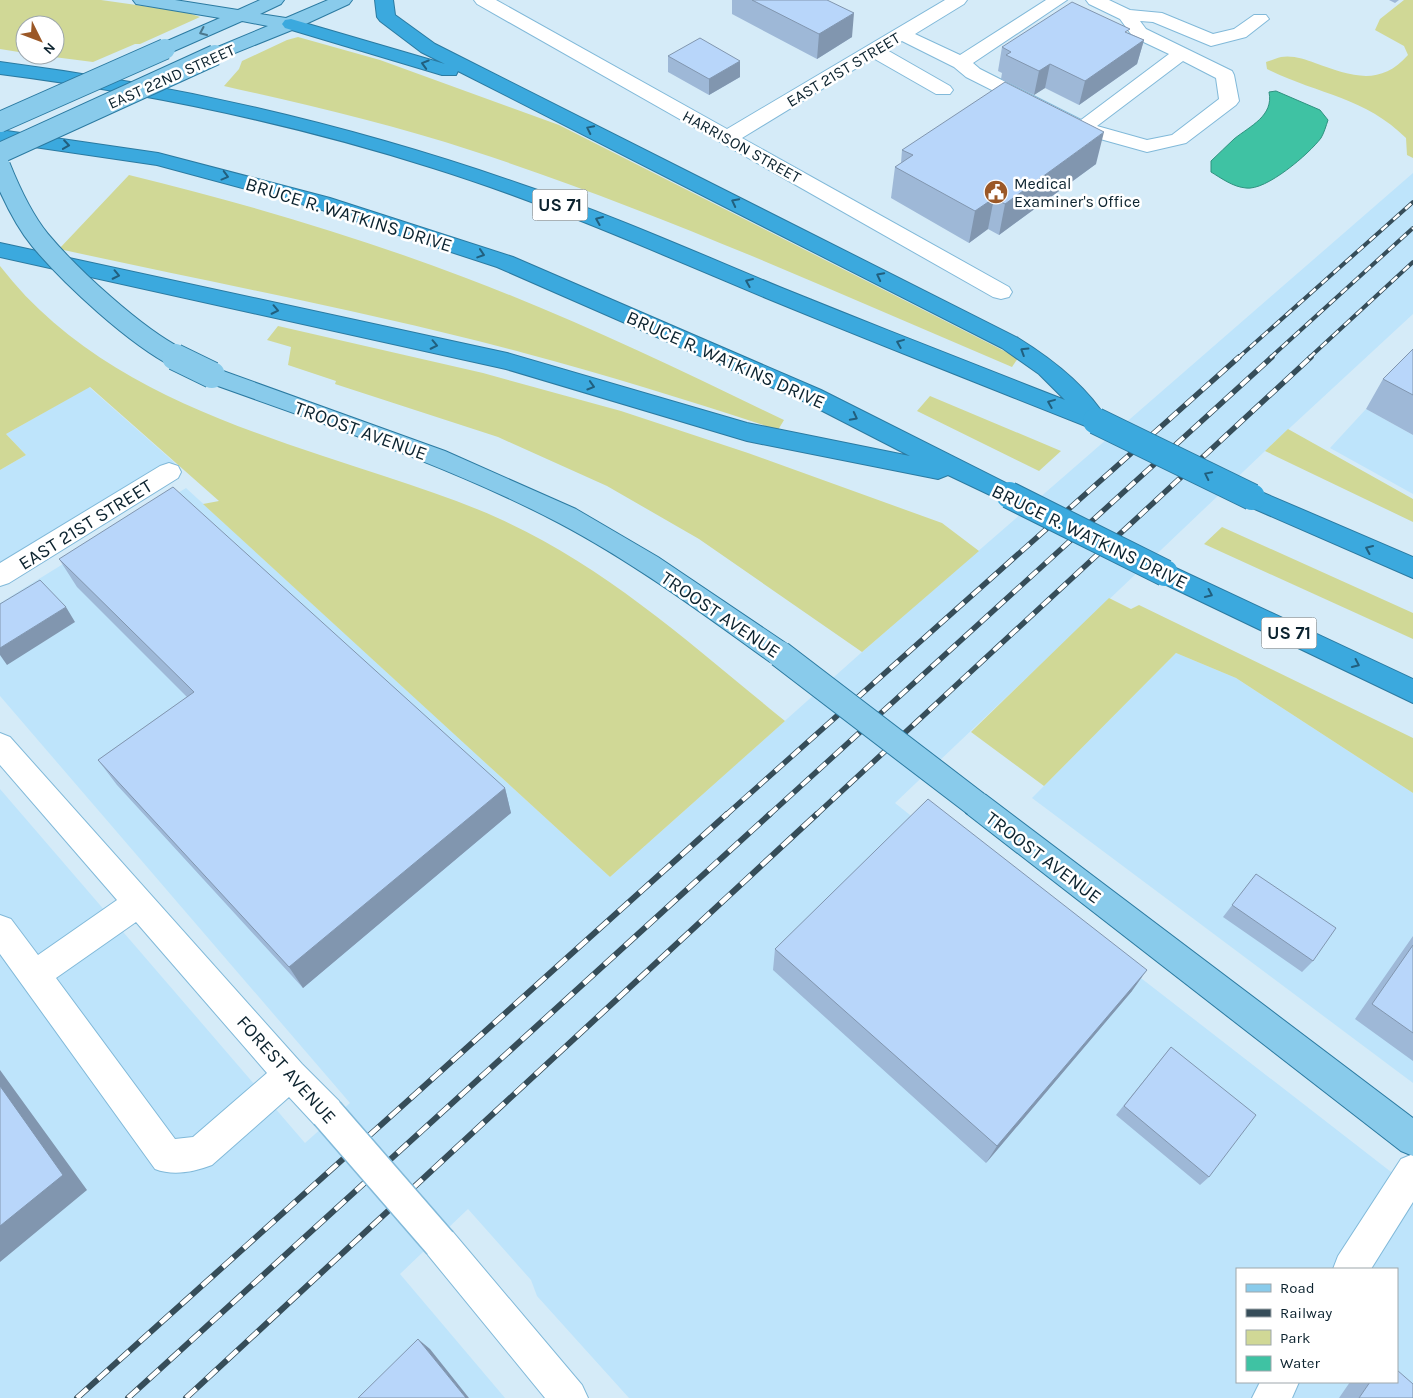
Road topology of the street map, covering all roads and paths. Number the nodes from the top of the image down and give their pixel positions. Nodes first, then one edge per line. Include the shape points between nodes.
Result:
1 (142, 0) edge
2 (275, 0) edge
3 (343, 0) edge
4 (384, 0) edge
5 (483, 0) edge
6 (958, 0) edge
7 (1058, 0) edge
8 (1095, 0) edge
9 (240, 15) junction
10 (1127, 15) junction
11 (1260, 19) dead end
12 (291, 24) junction
13 (901, 34) junction
14 (874, 51) junction
15 (1182, 53) junction
16 (961, 63) junction
17 (0, 68) edge
18 (943, 90) dead end
19 (521, 96) junction
20 (0, 122) edge
21 (1082, 128) junction
22 (0, 136) edge
23 (727, 138) junction
24 (0, 153) edge
25 (0, 166) edge
26 (0, 250) edge
27 (1001, 292) dead end
28 (1096, 421) junction
29 (169, 472) dead end
30 (971, 476) junction
31 (1413, 568) edge
32 (0, 576) edge
33 (1413, 692) edge
34 (0, 745) edge
35 (138, 902) junction
36 (0, 929) edge
37 (35, 975) junction
38 (290, 1075) junction
39 (1413, 1139) edge
40 (1413, 1171) edge
41 (1352, 1268) edge
42 (1281, 1383) edge
43 (569, 1398) edge
44 (1271, 1398) edge

1 - 9 main road
2 - 9 main road, EAST 22ND STREET
3 - 12 main road, EAST 22ND STREET
4 - 19 highway via 386,16 428,48
5 - 23 street, HARRISON STREET
6 - 13 street, EAST 21ST STREET
7 - 16 street
8 - 10 street
9 - 12 main road
9 -> 20 main road, EAST 22ND STREET, bridge
10 - 11 street via 1156,17 1211,40 1240,33
10 - 15 street via 1138,32
19 -> 12 highway via 452,71
12 - 24 main road, EAST 22ND STREET, bridge
13 - 14 street, EAST 21ST STREET
13 - 16 street
14 - 18 street
14 - 23 street, EAST 21ST STREET
15 - 21 street
15 - 21 street via 1225,75 1229,101 1180,140 1147,146
16 - 21 street via 973,73
28 -> 17 highway, US 71 via 585,214 453,169 288,120 186,98
28 -> 19 highway via 1071,388 1042,362 1010,343
22 -> 30 highway, BRUCE R. WATKINS DRIVE / US 71 via 158,159 323,203 505,262 813,396
23 - 27 street, HARRISON STREET
25 - 39 main road, TROOST AVENUE, bridge via 12,194 39,239 97,298 162,350 212,375 443,460 568,516 682,585 780,654
26 -> 30 highway via 507,361 747,432
31 -> 28 highway, US 71, bridge via 1252,497
29 - 32 street, EAST 21ST STREET
30 -> 33 highway, BRUCE R. WATKINS DRIVE / US 71, bridge via 1165,574
34 - 35 street, FOREST AVENUE
35 - 37 street
35 - 38 street, FOREST AVENUE
36 - 37 street
37 - 38 street via 167,1157 200,1153
38 - 43 street, FOREST AVENUE, bridge via 440,1243
40 - 41 street
42 - 44 street

